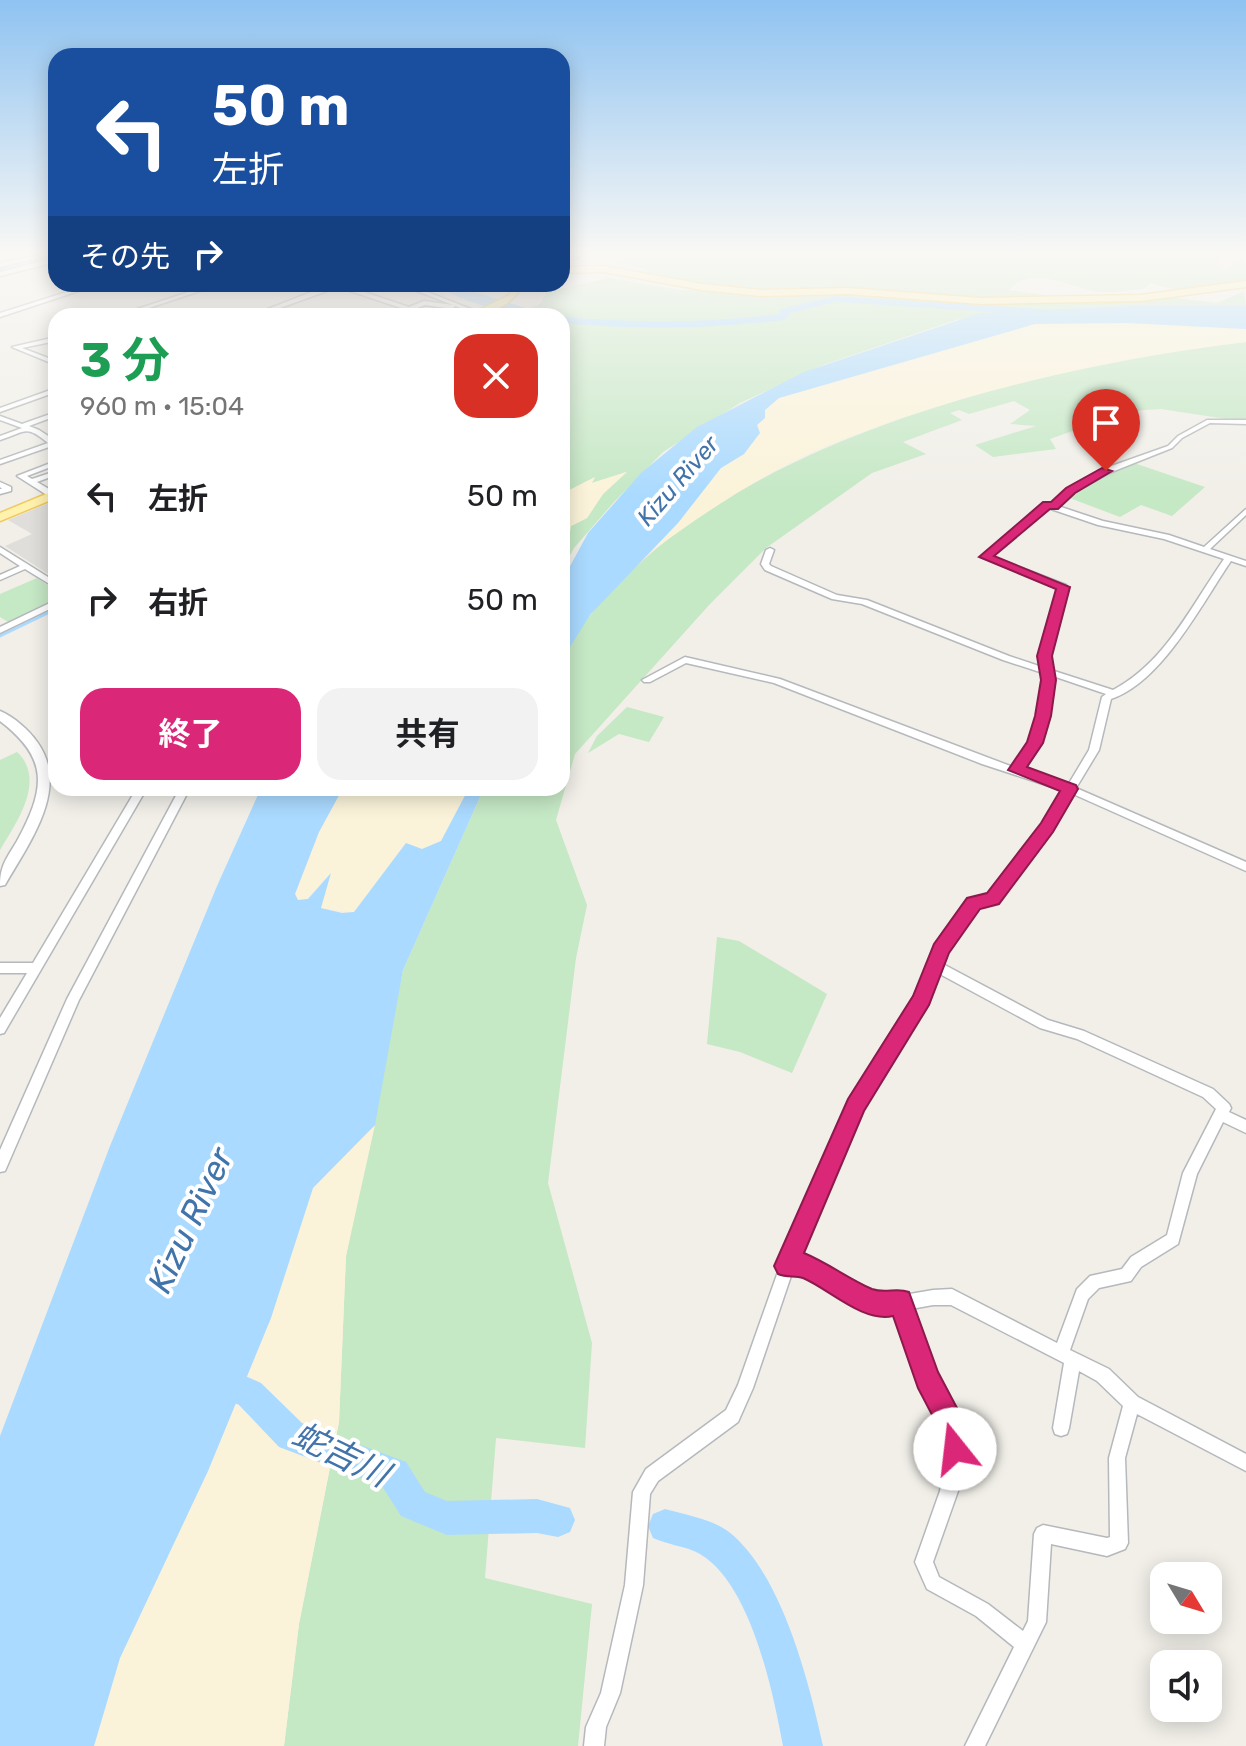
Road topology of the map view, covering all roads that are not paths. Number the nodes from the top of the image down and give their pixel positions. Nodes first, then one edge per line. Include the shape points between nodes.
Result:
1 (48, 341) edge
2 (48, 360) edge
3 (48, 393) edge
4 (0, 410) edge
5 (0, 418) edge
6 (48, 418) edge
7 (1246, 422) edge
8 (24, 428) junction
9 (0, 438) edge
10 (48, 440) edge
11 (48, 446) edge
12 (0, 462) edge
13 (48, 466) edge
14 (48, 476) edge
15 (31, 482) junction
16 (0, 484) edge
17 (0, 492) edge
18 (48, 492) edge
19 (48, 497) edge
20 (1054, 506) junction
21 (1246, 511) edge
22 (0, 517) edge
23 (0, 549) edge
24 (770, 550) dead end
25 (1205, 550) junction
26 (1229, 558) junction
27 (1246, 564) edge
28 (26, 566) junction
29 (0, 578) edge
30 (48, 581) edge
31 (48, 606) edge
32 (2, 626) edge
33 (1048, 672) junction
34 (647, 680) dead end
35 (1116, 694) junction
36 (4, 723) edge
37 (1016, 770) junction
38 (48, 772) edge
39 (48, 781) edge
40 (1070, 789) junction
41 (137, 796) edge
42 (181, 796) edge
43 (1246, 867) edge
44 (0, 881) edge
45 (936, 966) junction
46 (0, 968) edge
47 (33, 968) junction
48 (0, 1029) edge
49 (1222, 1115) junction
50 (1246, 1127) edge
51 (0, 1166) edge
52 (787, 1266) junction
53 (900, 1301) junction
54 (1067, 1357) junction
55 (1132, 1403) junction
56 (1061, 1428) dead end
57 (1246, 1463) edge
58 (1025, 1644) junction
59 (594, 1746) edge
60 (975, 1746) edge

1 - 2 street via 15,347
3 - 4 street
5 - 8 street
6 - 8 street
7 - 20 street via 1209,421 1170,447 1106,471
8 - 9 street
8 - 10 street
11 - 12 street
13 - 15 street via 21,476
14 - 15 street
15 - 18 street
16 - 17 street via 8,489
19 - 22 main road
20 - 25 street
20 - 33 street via 1047,505 985,557 1063,587 1044,656
21 - 25 street
23 - 28 street
24 - 33 street via 768,568
25 - 26 street
26 - 27 street
26 - 35 street via 1186,626 1130,688
28 - 29 street
28 - 30 street
31 - 32 street
33 - 35 street
33 - 37 street via 1035,743
34 - 37 street via 685,660 777,681
35 - 40 street via 1107,697 1094,750
36 - 38 street via 31,740
37 - 40 street
39 - 44 street
40 - 43 street
40 - 45 street via 993,899 974,903 940,950
41 - 47 street
42 - 51 street via 73,999
45 - 49 street via 1044,1024 1208,1093 1224,1108
45 - 52 street via 900,1040 856,1106
46 - 47 street
47 - 48 street
49 - 50 street
49 - 54 street via 1190,1173 1173,1239 1136,1262 1126,1276 1095,1281 1082,1294
52 - 53 street via 801,1264 867,1300 885,1305
52 - 59 street via 732,1416 652,1475 642,1492 634,1585
53 - 54 street via 952,1297
53 - 58 street via 928,1379 953,1425 949,1491 924,1562 933,1583 982,1610
54 - 55 street via 1112,1381
54 - 56 street
55 - 57 street
55 - 58 street via 1117,1458 1119,1543 1107,1547 1043,1534 1037,1622
58 - 60 street

